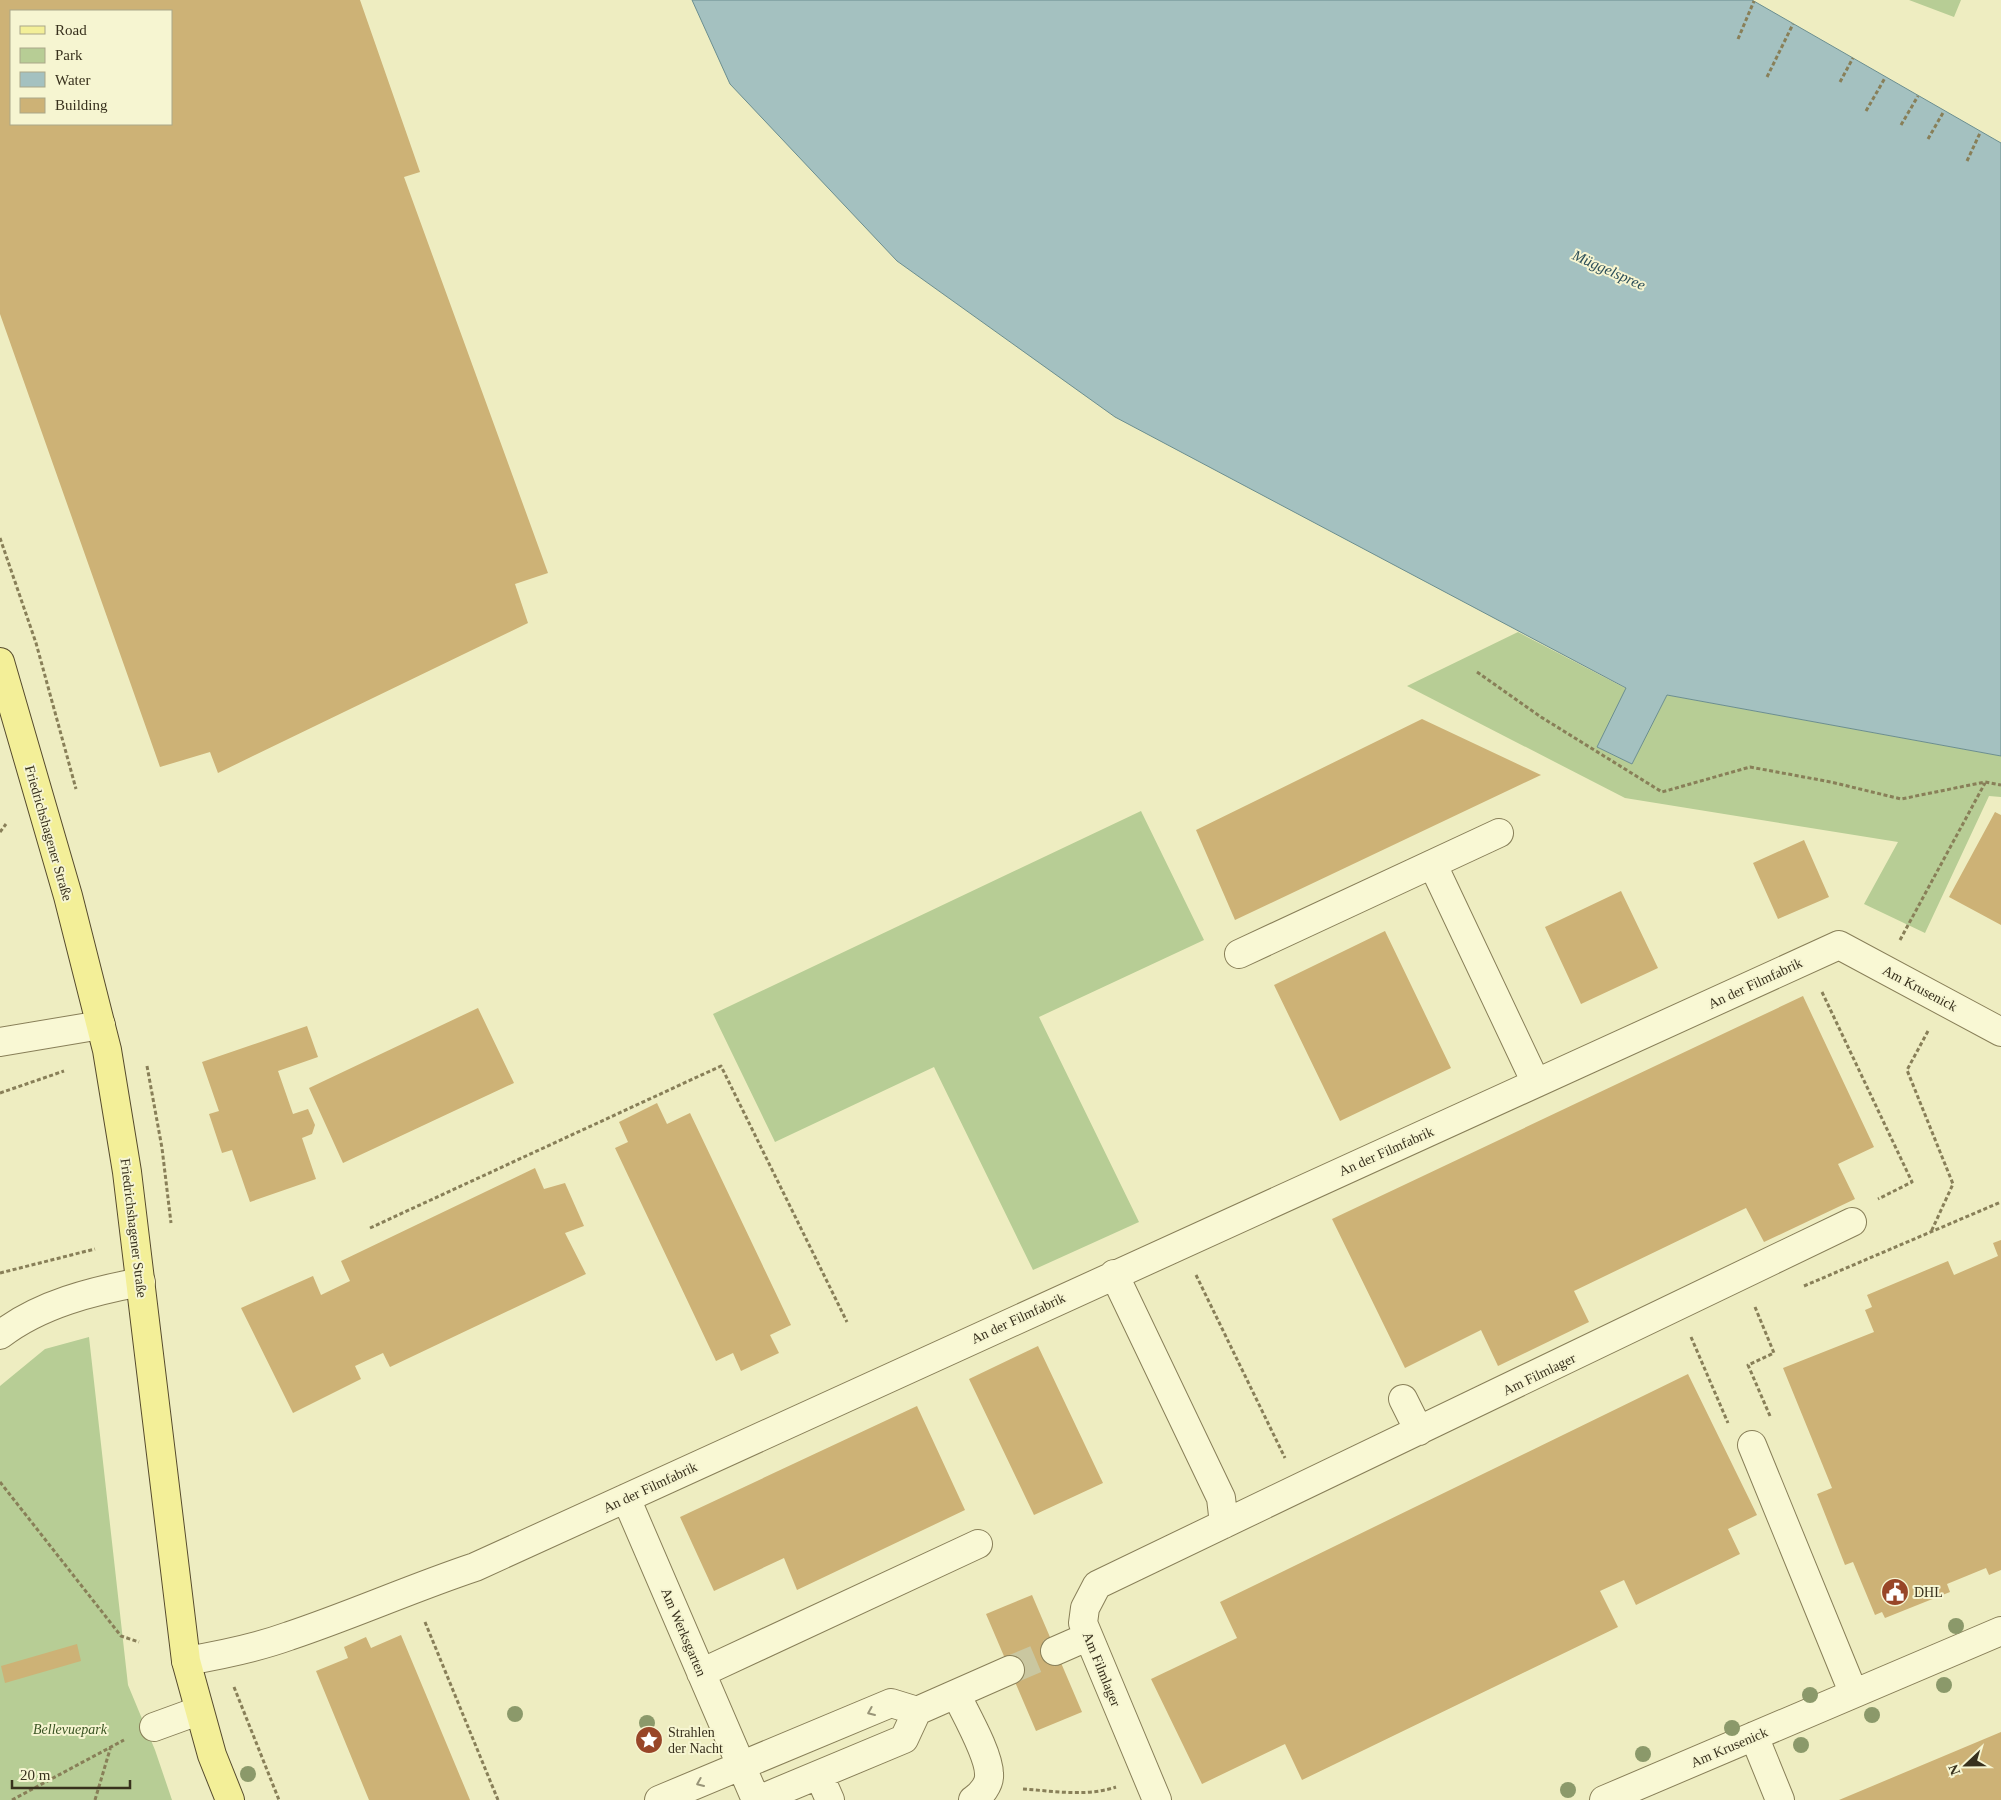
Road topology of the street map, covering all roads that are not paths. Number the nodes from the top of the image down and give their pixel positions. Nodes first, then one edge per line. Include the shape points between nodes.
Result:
1 (0, 662) edge
2 (1499, 833) dead end
3 (1434, 865) junction
4 (1839, 945) joint
5 (1239, 954) dead end
6 (101, 1025) junction
7 (2001, 1032) edge
8 (0, 1042) edge
9 (1536, 1083) junction
10 (1852, 1222) road end
11 (1114, 1274) junction
12 (141, 1282) junction
13 (0, 1335) edge
14 (1403, 1399) dead end
15 (1419, 1431) junction
16 (1752, 1445) dead end
17 (626, 1498) junction
18 (1224, 1524) junction
19 (978, 1544) dead end
20 (2001, 1631) edge
21 (1087, 1637) junction
22 (1055, 1651) tunnel mouth
23 (186, 1661) junction
24 (1010, 1670) tunnel mouth
25 (701, 1673) junction
26 (1853, 1692) junction
27 (956, 1694) junction
28 (198, 1711) junction
29 (917, 1711) junction
30 (154, 1727) road end
31 (1754, 1736) junction
32 (741, 1766) junction
33 (819, 1774) junction
34 (1152, 1788) edge
35 (978, 1794) edge
36 (230, 1800) edge
37 (659, 1800) edge
38 (757, 1800) edge
39 (830, 1800) edge
40 (1604, 1800) edge
41 (1780, 1800) edge

1 - 6 main road, Friedrichshagener Straße via 68,896
2 - 3 street
3 - 5 street
3 - 9 street
4 - 7 street, Am Krusenick
4 - 9 street, An der Filmfabrik
6 - 8 street
6 - 12 main road, Friedrichshagener Straße via 127,1172
9 - 11 street, An der Filmfabrik
10 - 15 street, Am Filmlager
11 - 17 street, An der Filmfabrik
11 - 18 street via 1221,1498
12 - 13 street via 86,1293 15,1323
12 - 23 main road, Friedrichshagener Straße
14 - 15 street
15 - 18 street, Am Filmlager
16 - 26 street
17 - 23 street, An der Filmfabrik via 475,1567 289,1636 239,1651
17 - 25 street, Am Werksgarten
18 - 21 street, Am Filmlager via 1097,1585 1085,1608 1083,1623
19 - 25 street
20 - 26 street, Am Krusenick
21 - 22 street
21 - 34 street, Am Filmlager
23 - 28 main road, Friedrichshagener Straße
24 - 27 street
25 - 32 street, Am Werksgarten
26 - 31 street, Am Krusenick
27 - 29 street
27 - 35 street via 987,1761 990,1776
28 - 30 street
28 - 36 main road, Friedrichshagener Straße
29 -> 32 street via 891,1703
29 - 33 street, Am Werksgarten via 904,1739
31 - 40 street, Am Krusenick
31 - 41 street
32 -> 37 street
32 - 38 street, Am Werksgarten
33 - 38 street, Am Werksgarten
33 - 39 street

